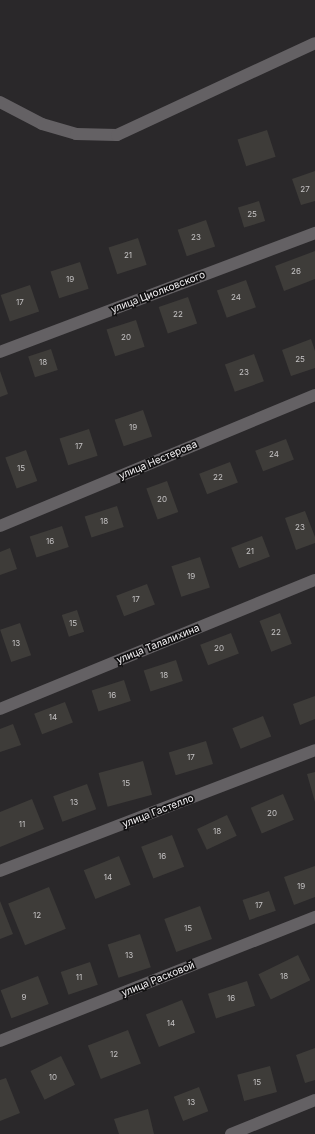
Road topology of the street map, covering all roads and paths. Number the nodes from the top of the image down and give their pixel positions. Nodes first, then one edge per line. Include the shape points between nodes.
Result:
1 (315, 43) edge
2 (0, 102) edge
3 (315, 233) edge
4 (0, 352) edge
5 (315, 395) edge
6 (0, 526) edge
7 (315, 580) edge
8 (0, 709) edge
9 (315, 750) edge
10 (0, 871) edge
11 (315, 917) edge
12 (0, 1041) edge
13 (315, 1100) edge
14 (231, 1134) edge

1 - 2 street via 117,135 76,134 42,124
3 - 4 street, улица Циолковского
5 - 6 street, улица Нестерова
7 - 8 street, улица Талалихина
9 - 10 street, улица Гастелло
11 - 12 street, улица Расковой
13 - 14 street

